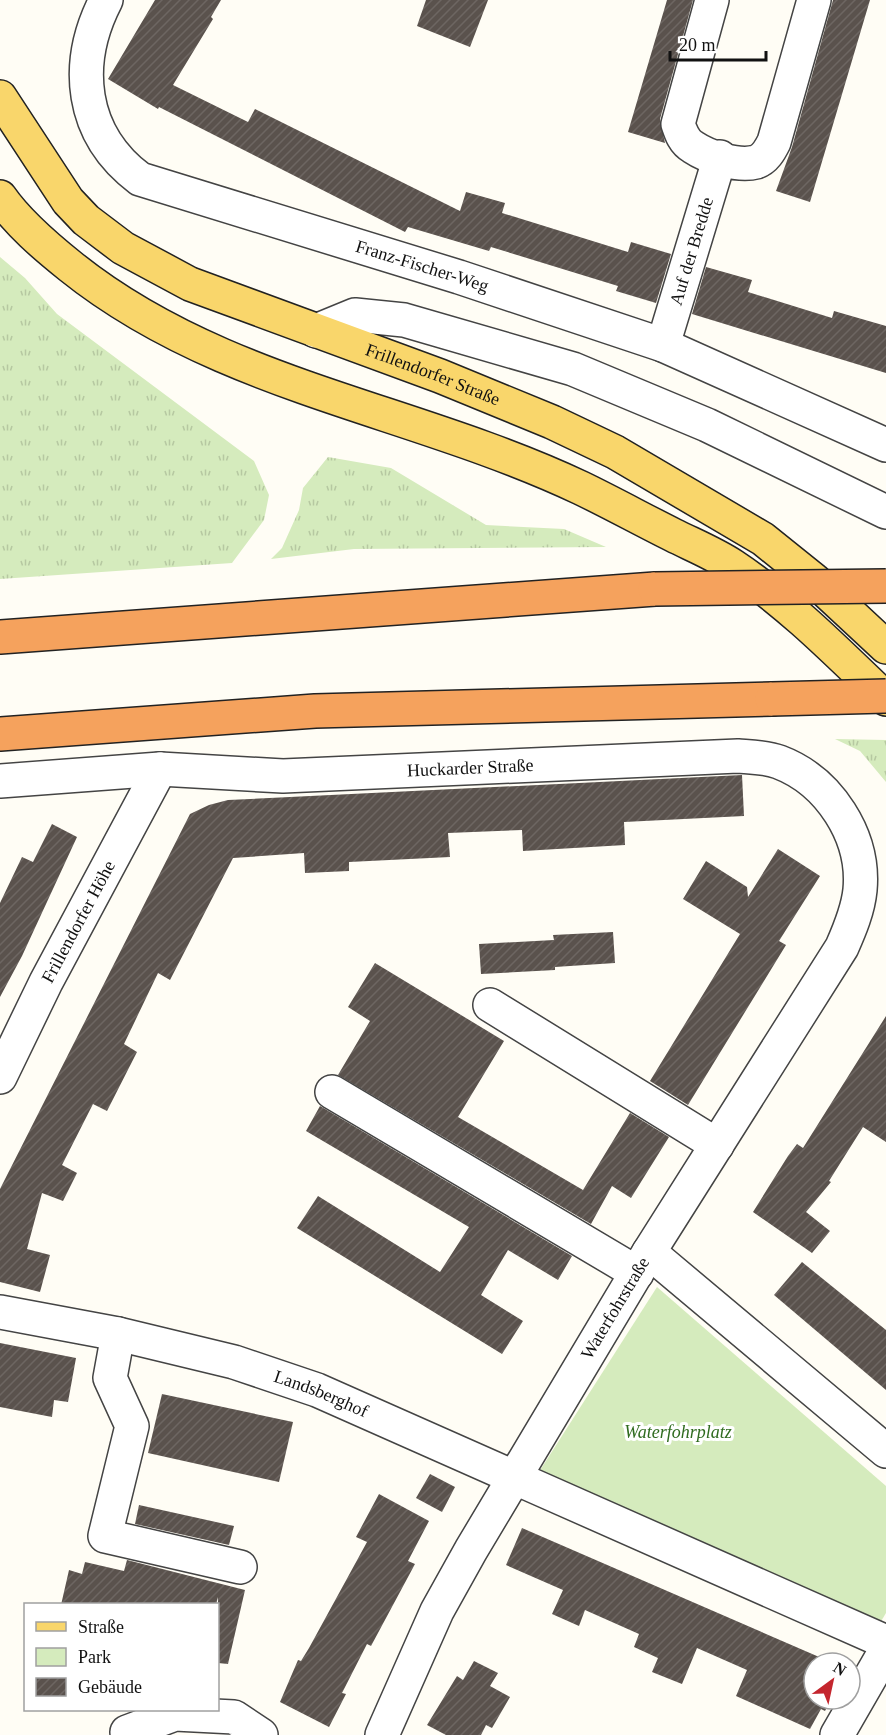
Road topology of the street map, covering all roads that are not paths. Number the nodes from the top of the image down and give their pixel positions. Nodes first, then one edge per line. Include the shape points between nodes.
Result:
1 (106, 0) edge
2 (712, 0) edge
3 (814, 0) edge
4 (0, 97) edge
5 (720, 158) junction
6 (2, 205) edge
7 (316, 331) junction
8 (663, 345) junction
9 (886, 445) edge
10 (886, 512) edge
11 (886, 586) edge
12 (0, 638) edge
13 (886, 647) edge
14 (886, 697) edge
15 (0, 734) edge
16 (160, 769) junction
17 (0, 781) edge
18 (860, 889) joint
19 (490, 1005) dead end
20 (0, 1077) edge
21 (332, 1092) dead end
22 (717, 1145) junction
23 (643, 1262) junction
24 (0, 1312) edge
25 (118, 1334) junction
26 (886, 1451) edge
27 (514, 1477) junction
28 (240, 1567) dead end
29 (886, 1642) edge
30 (886, 1650) edge
31 (127, 1732) dead end
32 (261, 1735) edge
33 (382, 1735) edge
34 (837, 1735) edge

1 - 8 street, Franz-Fischer-Weg via 89,39 86,58 92,115 107,146 140,179 459,277
2 - 5 street via 678,124 693,147
3 - 5 street via 768,153 757,162
4 - 7 main road, Frillendorfer Straße via 68,201 123,248 190,284
5 - 8 street, Auf der Bredde
6 - 14 main road via 95,286 166,330 227,359 580,488 731,565 789,607
7 - 10 street via 355,315 404,320 573,369 707,425
7 - 13 main road, Frillendorfer Straße via 552,422 635,464 763,540 814,580
8 - 9 street, Franz-Fischer-Weg
11 - 12 highway, bridge via 655,589
14 - 15 highway, bridge via 315,711
16 - 17 street, Huckarder Straße
16 - 18 street, Huckarder Straße via 283,776 760,757 798,772 816,785 843,815 857,858
16 - 20 street, Frillendorfer Höhe
18 - 22 street, Waterfohrstraße via 842,947
19 - 22 street
21 - 23 street
22 - 23 street, Waterfohrstraße
23 - 26 street
23 - 27 street, Waterfohrstraße
24 - 25 street, Landsberghof
25 - 27 street, Landsberghof via 234,1362 317,1390
25 - 28 street via 110,1378 132,1426 105,1536
27 - 29 street
27 - 33 street, Waterfohrstraße via 437,1611
30 - 34 street
31 - 32 street via 176,1714 234,1717

